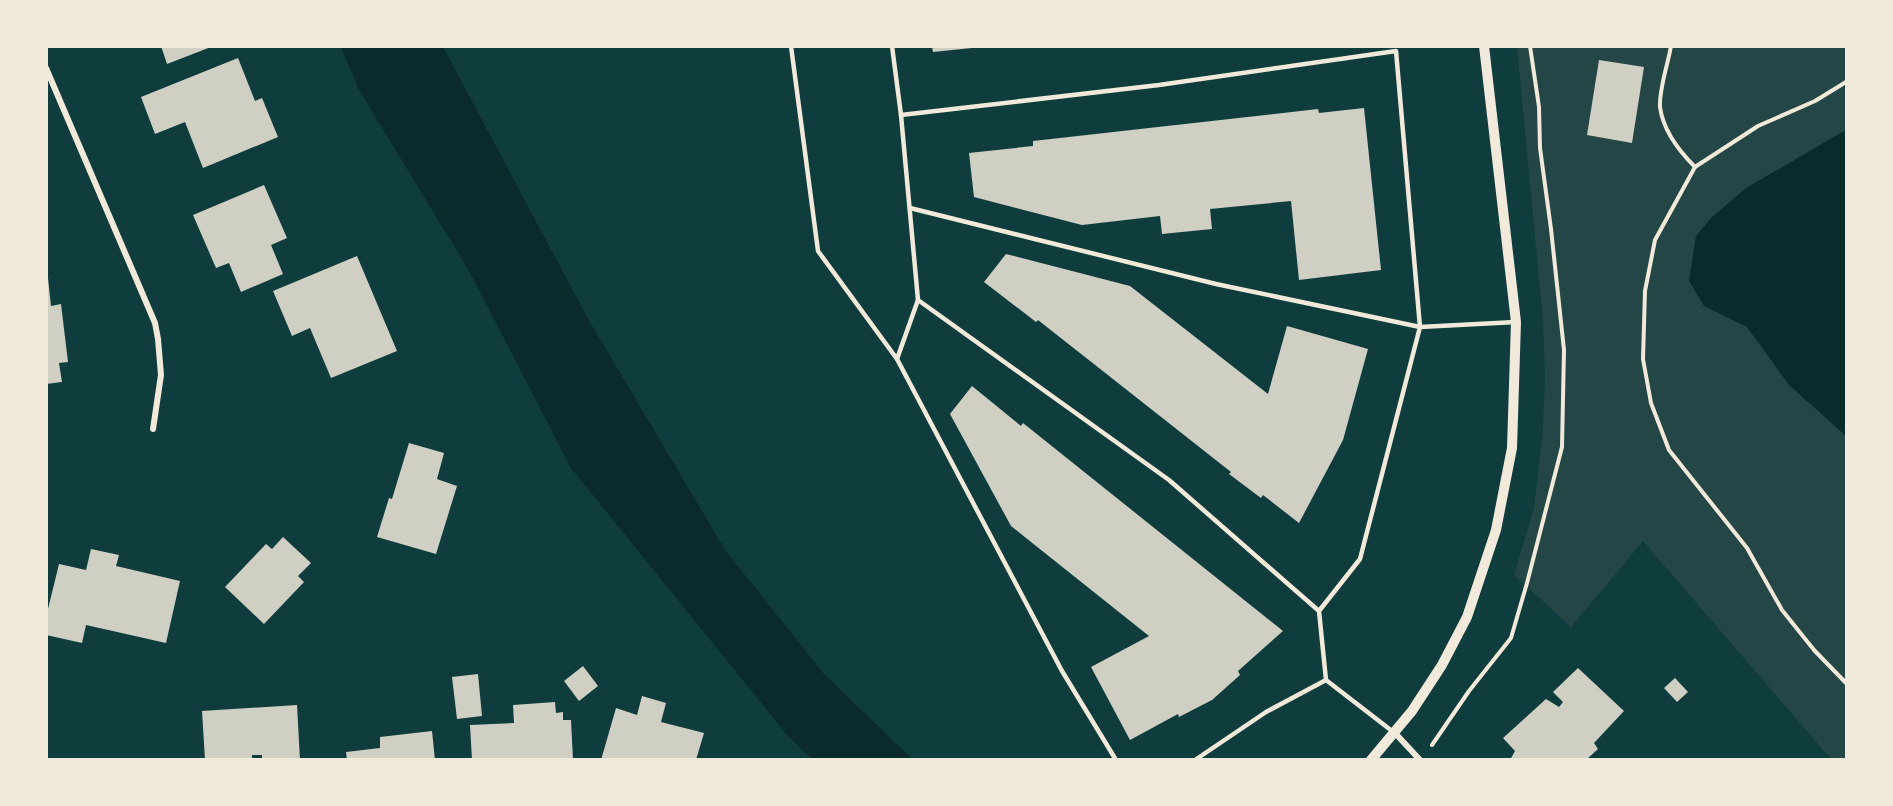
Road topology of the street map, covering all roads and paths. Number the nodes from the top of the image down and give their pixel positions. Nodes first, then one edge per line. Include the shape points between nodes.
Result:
1 (791, 46) edge
2 (892, 46) edge
3 (1484, 46) edge
4 (1671, 46) edge
5 (1396, 49) edge
6 (46, 68) edge
7 (1846, 82) edge
8 (901, 115) junction
9 (1695, 167) junction
10 (910, 208) junction
11 (918, 300) junction
12 (1516, 322) junction
13 (1420, 327) junction
14 (897, 359) junction
15 (153, 429) dead end
16 (1319, 610) junction
17 (1326, 680) junction
18 (1846, 683) edge
19 (1395, 733) junction
20 (1116, 759) edge
21 (1195, 759) edge
22 (1371, 759) edge
23 (1420, 759) edge

1 - 14 lane via 818,251
2 - 8 lane
3 - 12 street
4 - 9 path via 1660,107 1673,140
5 - 8 lane via 1159,85
5 - 13 lane
6 - 15 street via 155,323 161,375
7 - 9 path via 1815,101 1758,126
8 - 10 lane
9 - 18 path via 1655,240 1645,291 1643,359 1651,403 1669,450 1747,548 1782,610
10 - 11 lane
10 - 13 lane via 1216,284
11 - 14 lane
11 - 16 lane via 1169,480
12 - 13 lane
12 - 19 street via 1512,448 1496,531 1467,617 1442,665
13 - 16 lane via 1360,559
14 - 20 lane via 1062,671
16 - 17 lane
17 - 19 lane
17 - 21 lane via 1266,712
19 - 22 street
19 - 23 street

